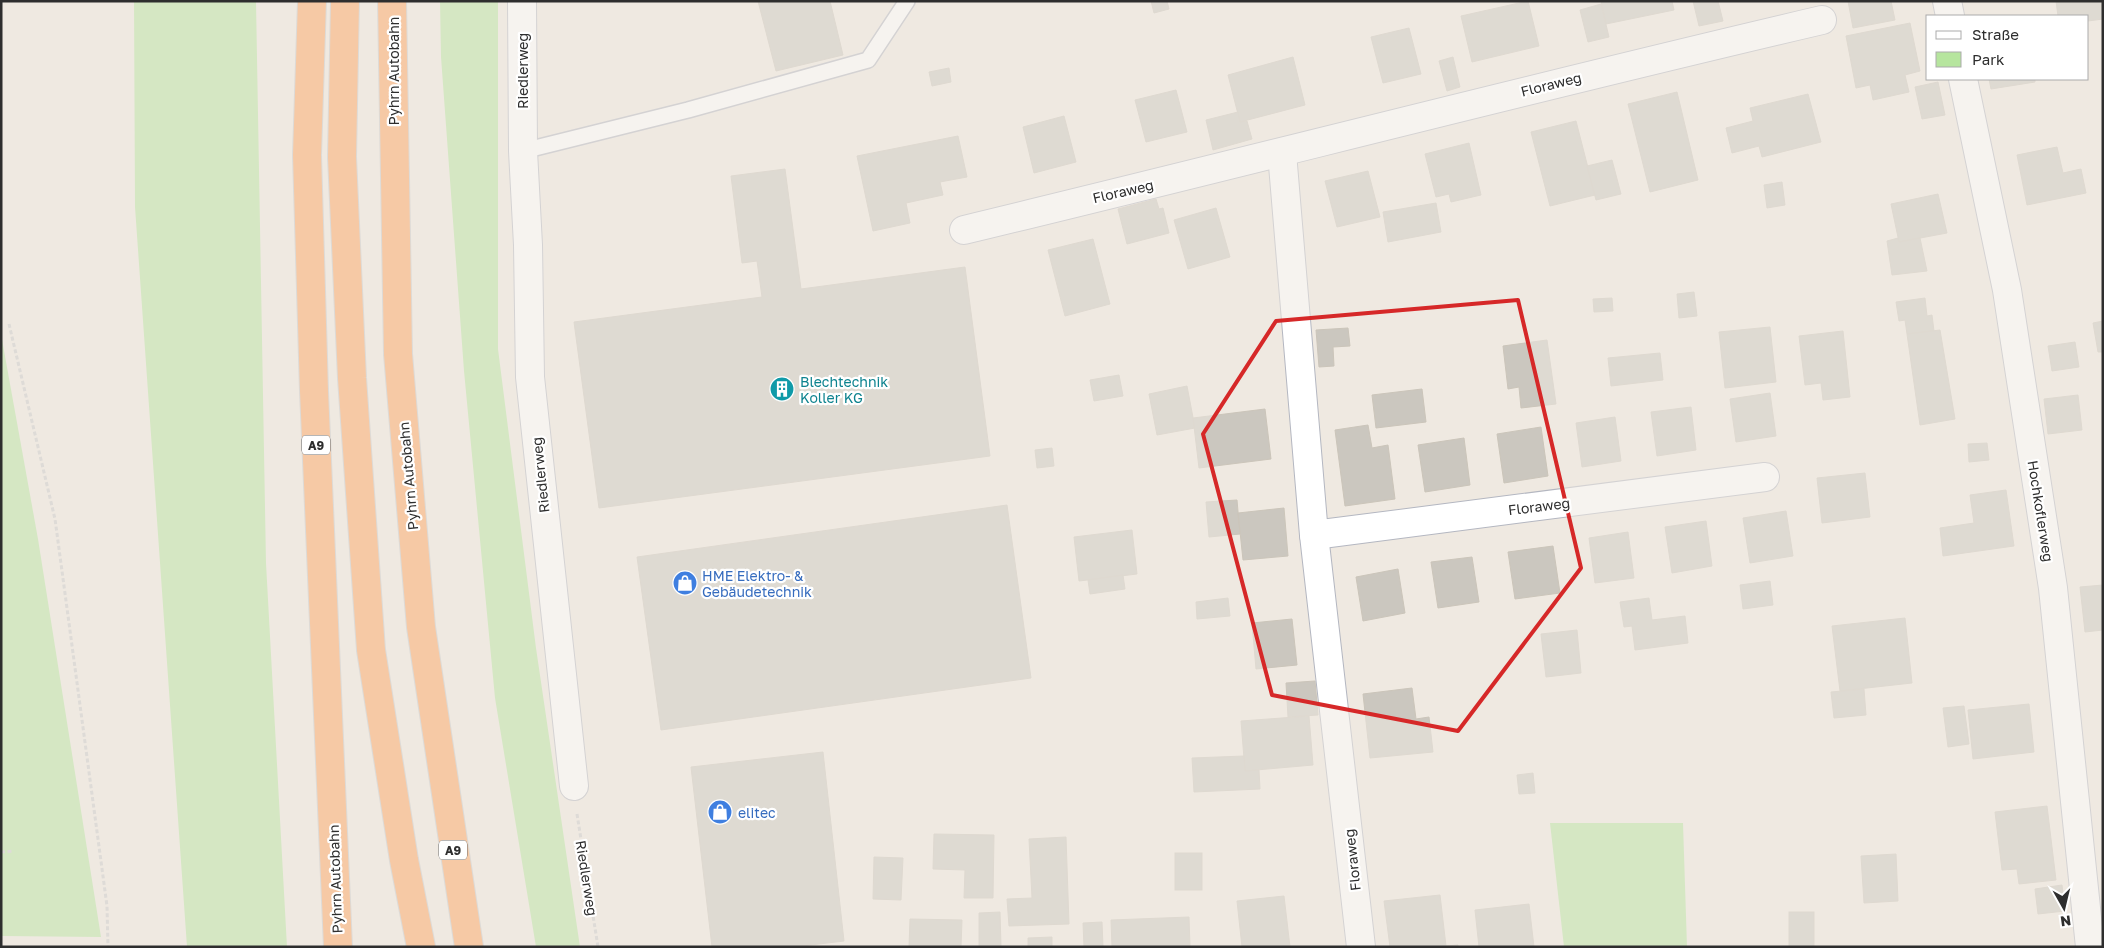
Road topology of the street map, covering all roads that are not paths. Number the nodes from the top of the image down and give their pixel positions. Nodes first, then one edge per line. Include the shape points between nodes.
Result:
1 (312, 1) edge
2 (345, 1) edge
3 (392, 1) edge
4 (522, 1) edge
5 (907, 1) edge
6 (1947, 1) edge
7 (1950, 15) edge
8 (1822, 20) dead end
9 (1964, 80) edge
10 (523, 151) junction
11 (1282, 153) junction
12 (964, 230) dead end
13 (1765, 477) dead end
14 (1314, 535) junction
15 (574, 786) road end
16 (338, 947) edge
17 (421, 947) edge
18 (469, 947) edge
19 (1361, 947) edge
20 (2090, 947) edge

1 - 16 highway, Pyhrn Autobahn / A9 via 307,155
2 - 17 highway via 343,167 352,378 372,650 404,860
3 - 18 highway, Pyhrn Autobahn / A9 via 398,354 421,627
4 - 10 street, Riedlerweg
5 - 10 lane via 868,60
6 - 7 street
8 - 11 street, Floraweg via 1558,82
9 - 20 street, Hochkoflerweg via 2007,290 2053,588
10 - 15 street, Riedlerweg via 530,377
11 - 12 street, Floraweg
11 - 14 street, Floraweg
13 - 14 street, Floraweg
14 - 19 street, Floraweg

